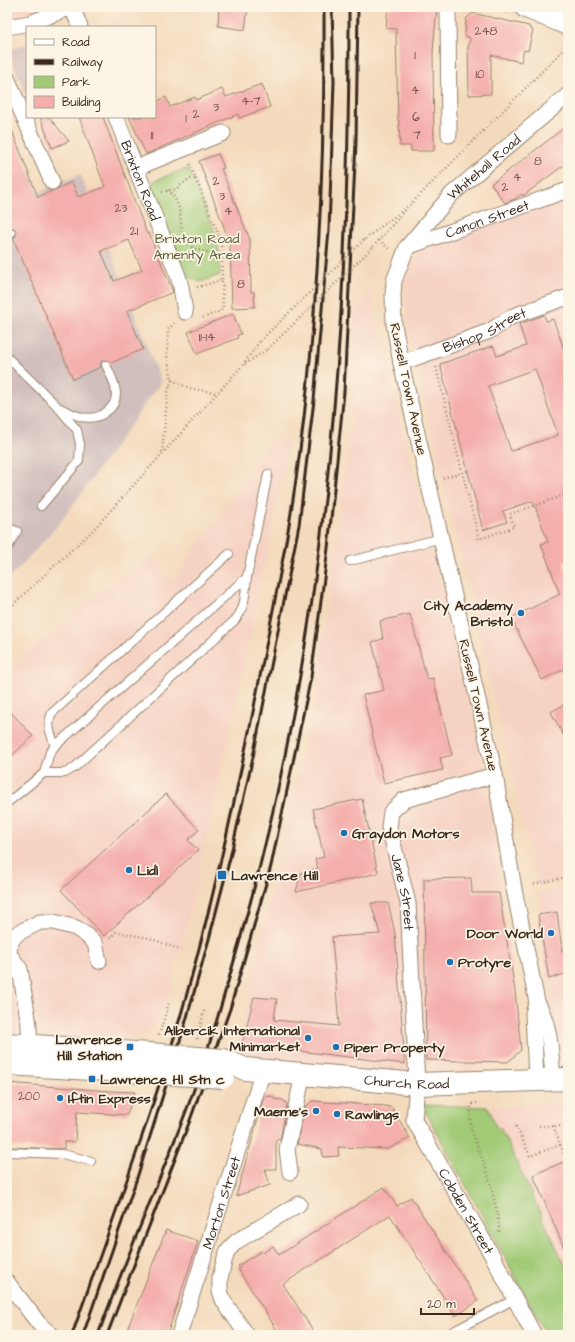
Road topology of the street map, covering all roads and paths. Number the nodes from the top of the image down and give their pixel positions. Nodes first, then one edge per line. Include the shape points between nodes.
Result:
1 (72, 7) edge
2 (448, 7) edge
3 (526, 7) edge
4 (568, 24) edge
5 (80, 26) edge
6 (7, 27) edge
7 (568, 45) edge
8 (7, 78) edge
9 (568, 95) edge
10 (116, 118) edge
11 (223, 134) dead end
12 (449, 135) dead end
13 (184, 149) junction
14 (136, 168) junction
15 (196, 179) junction
16 (52, 182) dead end
17 (168, 190) junction
18 (568, 190) edge
19 (146, 197) junction
20 (411, 204) junction
21 (407, 247) junction
22 (222, 252) junction
23 (222, 277) junction
24 (182, 291) junction
25 (568, 298) edge
26 (185, 312) junction
27 (568, 337) edge
28 (560, 339) dead end
29 (432, 351) junction
30 (7, 357) edge
31 (400, 363) junction
32 (106, 365) dead end
33 (243, 365) junction
34 (172, 380) junction
35 (217, 394) junction
36 (57, 406) junction
37 (162, 453) junction
38 (468, 471) dead end
39 (462, 473) junction
40 (268, 474) dead end
41 (428, 482) junction
42 (568, 494) edge
43 (41, 506) dead end
44 (7, 528) edge
45 (442, 538) junction
46 (7, 549) edge
47 (229, 554) dead end
48 (350, 561) dead end
49 (247, 577) junction
50 (7, 610) edge
51 (55, 746) junction
52 (44, 773) junction
53 (495, 775) junction
54 (7, 803) edge
55 (568, 877) edge
56 (514, 889) junction
57 (95, 943) junction
58 (8, 949) edge
59 (181, 950) dead end
60 (99, 961) dead end
61 (170, 1003) dead end
62 (205, 1008) dead end
63 (7, 1044) edge
64 (195, 1045) dead end
65 (150, 1054) junction
66 (30, 1056) junction
67 (7, 1064) edge
68 (254, 1070) junction
69 (303, 1074) junction
70 (553, 1080) edge
71 (417, 1084) junction
72 (478, 1103) dead end
73 (516, 1126) dead end
74 (539, 1126) dead end
75 (553, 1126) junction
76 (562, 1126) dead end
77 (560, 1144) junction
78 (7, 1152) edge
79 (91, 1161) dead end
80 (567, 1161) dead end
81 (290, 1172) dead end
82 (300, 1204) dead end
83 (493, 1257) junction
84 (7, 1282) edge
85 (515, 1300) junction
86 (52, 1335) edge
87 (179, 1335) edge
88 (246, 1335) edge
89 (446, 1335) edge
90 (534, 1335) edge

1 - 5 street
1 - 6 street via 30,23
2 - 12 street
3 - 4 main road
7 - 20 path
8 - 16 street
9 - 21 street, Whitehall Road via 452,194
10 - 14 street, Brixton Road
11 - 13 street
13 - 14 street
13 - 15 path
14 - 19 street, Brixton Road
15 - 17 path via 189,179 176,189
15 - 22 path via 220,237
17 - 19 path
17 - 22 path via 179,207 180,227 187,244 200,251
18 - 21 street, Canon Street
19 - 24 street, Brixton Road
20 - 33 path, bridge via 373,247 268,349
20 - 33 path, bridge via 365,240 260,341
21 - 31 street, Russell Town Avenue via 394,281 393,296
22 - 23 path
23 - 24 path via 219,281
23 - 26 path via 224,297 221,311 199,319 191,319
24 - 26 street, Brixton Road
25 - 29 street, Bishop Street via 513,316 490,331
26 - 34 path via 168,330 167,355
27 - 28 path
29 - 31 street, Bishop Street
29 - 39 path
30 - 36 lane
31 - 41 street, Russell Town Avenue
32 - 36 lane via 116,395 109,410 97,418 88,418 74,415
33 - 35 path
34 - 35 path via 189,388
34 - 37 path via 168,391
35 - 37 path
36 - 43 lane via 79,435 81,457
37 - 50 path via 92,531
38 - 39 path
39 - 41 path
39 - 42 path via 479,539 514,527 510,514
40 - 49 lane
41 - 45 street, Russell Town Avenue
44 - 46 lane via 17,531
45 - 48 lane
45 - 53 street, Russell Town Avenue
47 - 51 lane via 52,713 48,720
49 - 51 lane
49 - 52 lane via 244,604 235,620 74,768 65,773
51 - 52 lane via 50,752
52 - 54 lane
53 - 56 street, Russell Town Avenue
53 - 71 street, Jane Street via 404,800 391,812 389,827 408,904
55 - 56 path
56 - 70 street, Russell Town Avenue via 537,1002 543,1012 549,1034
57 - 58 street via 76,928 54,922 40,922 18,933
57 - 59 path via 107,941 116,932 149,938
57 - 60 street
58 - 66 street via 20,969
61 - 65 path
62 - 64 path
63 - 66 main road
65 - 66 main road
65 - 68 main road, Church Road, bridge via 223,1068
66 - 67 main road
68 - 69 main road, Church Road
68 - 87 street, Morton Street
69 - 71 main road, Church Road
69 - 81 street via 287,1149
70 - 71 main road, Church Road
71 - 83 street, Cobden Street via 414,1120
72 - 83 path via 472,1104 469,1121 486,1172 499,1226
73 - 77 path via 530,1156
74 - 75 path
75 - 76 path
75 - 77 path
77 - 80 path
78 - 79 lane via 62,1154
82 - 88 street via 237,1241 228,1250 220,1278 220,1291 224,1302
83 - 85 street, Cobden Street
84 - 86 street via 40,1325
85 - 89 lane
85 - 90 street, Cobden Street

